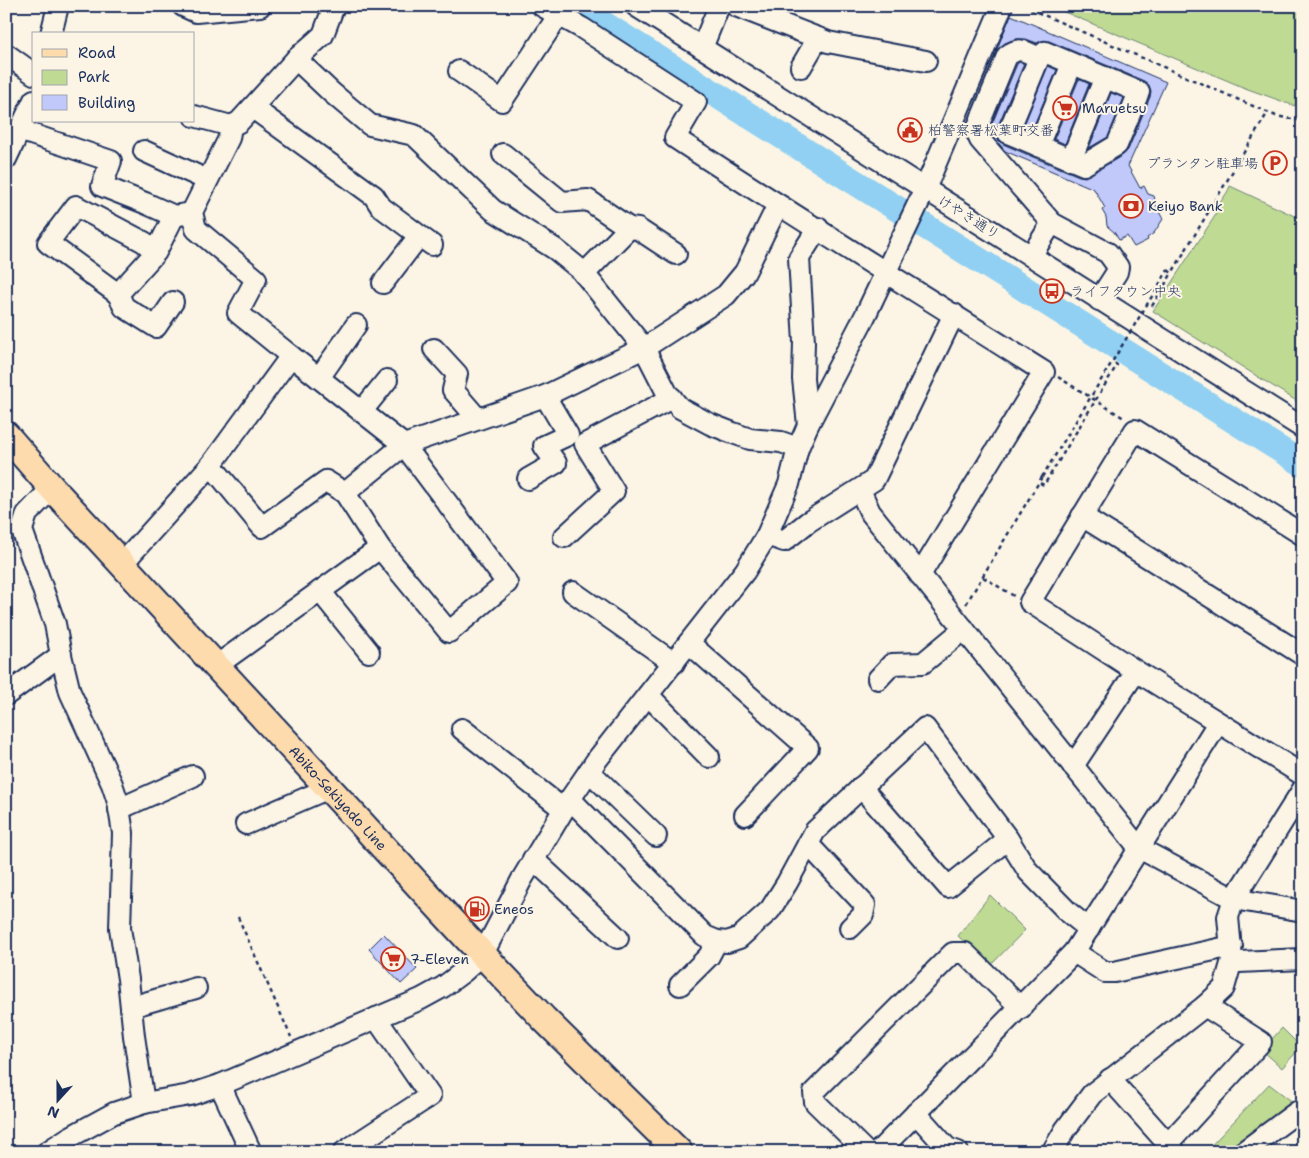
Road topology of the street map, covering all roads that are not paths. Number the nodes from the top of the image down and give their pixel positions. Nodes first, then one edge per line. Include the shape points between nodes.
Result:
1 (58, 6) edge
2 (183, 6) edge
3 (260, 6) edge
4 (636, 6) edge
5 (719, 6) edge
6 (736, 6) edge
7 (1002, 6) edge
8 (332, 7) edge
9 (550, 11) edge
10 (52, 32) edge
11 (818, 38) junction
12 (702, 48) junction
13 (6, 54) edge
14 (1039, 58) junction
15 (296, 59) junction
16 (926, 61) dead end
17 (1072, 64) junction
18 (801, 67) dead end
19 (459, 71) dead end
20 (32, 73) edge
21 (1105, 77) junction
22 (32, 104) edge
23 (253, 108) junction
24 (195, 116) edge
25 (231, 126) junction
26 (19, 130) junction
27 (1038, 146) junction
28 (144, 151) dead end
29 (503, 154) dead end
30 (6, 159) edge
31 (1071, 160) junction
32 (207, 180) junction
33 (921, 198) junction
34 (778, 205) junction
35 (183, 214) junction
36 (1052, 223) junction
37 (629, 228) junction
38 (818, 228) junction
39 (156, 252) junction
40 (676, 254) dead end
41 (1030, 256) junction
42 (886, 271) junction
43 (584, 274) junction
44 (383, 283) dead end
45 (118, 294) junction
46 (1099, 300) junction
47 (173, 302) dead end
48 (954, 314) junction
49 (356, 325) dead end
50 (644, 348) junction
51 (434, 349) dead end
52 (291, 356) junction
53 (319, 378) junction
54 (387, 380) dead end
55 (545, 396) junction
56 (672, 398) junction
57 (362, 411) junction
58 (478, 419) junction
59 (808, 426) junction
60 (1303, 428) edge
61 (404, 444) junction
62 (10, 447) edge
63 (798, 448) junction
64 (211, 465) junction
65 (528, 479) dead end
66 (52, 488) junction
67 (860, 490) junction
68 (345, 493) junction
69 (1082, 516) junction
70 (767, 535) junction
71 (1303, 535) edge
72 (564, 537) dead end
73 (380, 548) junction
74 (122, 564) junction
75 (920, 575) junction
76 (320, 591) junction
77 (573, 592) dead end
78 (960, 625) junction
79 (689, 643) junction
80 (369, 652) dead end
81 (61, 655) junction
82 (1303, 655) edge
83 (674, 663) junction
84 (216, 666) junction
85 (1136, 671) junction
86 (878, 679) dead end
87 (6, 694) edge
88 (648, 695) junction
89 (1218, 723) junction
90 (462, 729) dead end
91 (709, 757) dead end
92 (1073, 766) junction
93 (589, 771) junction
94 (1303, 775) edge
95 (193, 776) dead end
96 (861, 787) junction
97 (328, 788) junction
98 (1303, 789) edge
99 (567, 804) junction
100 (119, 810) junction
101 (745, 815) dead end
102 (246, 824) dead end
103 (656, 836) dead end
104 (1008, 839) junction
105 (808, 844) junction
106 (1138, 848) junction
107 (533, 859) junction
108 (1234, 899) junction
109 (1303, 911) edge
110 (850, 928) dead end
111 (1089, 929) junction
112 (618, 938) dead end
113 (717, 941) junction
114 (1074, 952) junction
115 (1232, 953) junction
116 (482, 954) junction
117 (1303, 959) edge
118 (680, 985) dead end
119 (196, 988) dead end
120 (1205, 1006) junction
121 (131, 1007) junction
122 (1021, 1008) junction
123 (376, 1018) junction
124 (1110, 1079) junction
125 (220, 1085) junction
126 (144, 1103) junction
127 (916, 1113) junction
128 (1303, 1116) edge
129 (1172, 1148) edge
130 (47, 1152) edge
131 (251, 1152) edge
132 (344, 1152) edge
133 (679, 1152) edge
134 (866, 1152) edge
135 (878, 1152) edge
136 (958, 1152) edge
137 (1052, 1152) edge
138 (1243, 1152) edge

1 - 10 street
2 - 3 street via 196,12
4 - 12 street, けやき通り
5 - 12 street
6 - 11 street
7 - 33 street
8 - 15 street via 323,35
9 - 19 street via 502,102
9 - 34 street via 696,102 675,138
11 - 16 street
11 - 18 street
12 - 33 street, けやき通り
13 - 20 street
14 - 17 street via 1045,52
14 - 27 street via 1008,133
14 - 36 street via 1020,50 1007,56 976,131 980,140
15 - 23 street
15 - 43 street via 370,125 414,135 493,210 555,249
17 - 21 street
17 - 27 street
21 - 31 street
21 - 31 street via 1139,92 1117,145 1084,165
22 - 26 street
23 - 25 street
23 - 44 street via 374,196 381,207 425,240
24 - 25 street
25 - 32 street via 229,138
26 - 30 street
26 - 35 street via 111,161 102,186
27 - 31 street
28 - 32 street
29 - 37 street via 562,202 588,200
32 - 35 street
33 - 41 street, けやき通り
33 - 42 street
34 - 38 street
34 - 50 street via 745,272 726,295
35 - 39 street
35 - 52 street via 196,229 256,279 238,313
36 - 41 street
36 - 46 street via 1108,253 1118,267
37 - 40 street via 638,229
37 - 43 street
38 - 42 street
38 - 59 street via 799,258
39 - 45 street
39 - 45 street via 144,242 76,206 48,243
41 - 46 street, けやき通り
42 - 48 street
42 - 59 street
43 - 50 street
45 - 47 street via 124,307 156,327
46 - 60 street, けやき通り
48 - 67 street via 874,480
48 - 75 street via 1044,372
49 - 53 street
50 - 55 street
50 - 56 street
51 - 58 street via 457,374 453,390
52 - 53 street
52 - 64 street
53 - 57 street
54 - 57 street
55 - 58 street
55 - 65 street via 568,434 544,446 556,463
56 - 63 street via 680,408 710,424 750,438
56 - 72 street via 585,444 614,492
57 - 61 street
58 - 61 street
59 - 63 street
61 - 68 street
61 - 73 street via 508,583 449,632
62 - 66 main road, Abiko-Sekiyado Line
63 - 70 street via 789,484
64 - 68 street via 262,527 326,481
64 - 74 street
66 - 74 main road, Abiko-Sekiyado Line
66 - 81 street via 27,514 22,530 55,624
67 - 70 street via 784,541
67 - 75 street via 870,512
68 - 73 street
69 - 71 street via 1135,430
69 - 82 street
69 - 85 street via 1030,602
70 - 79 street via 745,571
73 - 76 street
74 - 84 main road, Abiko-Sekiyado Line
75 - 78 street
76 - 80 street
76 - 84 street
77 - 83 street
78 - 86 street via 923,663 892,664
78 - 92 street
79 - 83 street
79 - 101 street via 808,748
81 - 87 street
81 - 100 street via 70,692 112,784
83 - 88 street
84 - 97 main road, Abiko-Sekiyado Line
85 - 89 street
85 - 92 street
88 - 91 street
88 - 93 street
89 - 94 street
89 - 106 street
90 - 99 street
92 - 106 street
93 - 99 street
93 - 103 street
95 - 100 street
96 - 104 street via 948,887
96 - 104 street via 925,728
96 - 105 street via 815,831
97 - 102 street
97 - 116 main road, Abiko-Sekiyado Line
98 - 108 street
99 - 107 street
99 - 113 street via 706,936
100 - 121 street via 124,833 120,928
104 - 111 street via 1028,871
105 - 110 street via 865,905 863,915
105 - 113 street via 770,910 739,938
106 - 108 street
106 - 111 street
107 - 112 street
107 - 116 street
108 - 109 street
108 - 115 street via 1228,917
111 - 114 street
113 - 118 street via 709,956
114 - 115 street via 1105,972
114 - 122 street
115 - 117 street via 1238,962
115 - 120 street via 1224,988
116 - 123 street via 444,987
116 - 133 main road, Abiko-Sekiyado Line
119 - 121 street
120 - 124 street
120 - 129 street via 1261,1042
121 - 126 street
122 - 127 street
122 - 134 street via 965,953 953,952 814,1092 815,1102
123 - 125 street
123 - 132 street via 430,1096
124 - 129 street
124 - 137 street via 1092,1094
125 - 126 street via 190,1095
125 - 131 street
126 - 130 street via 96,1122
127 - 135 street
127 - 136 street via 947,1148
128 - 138 street via 1297,1112

